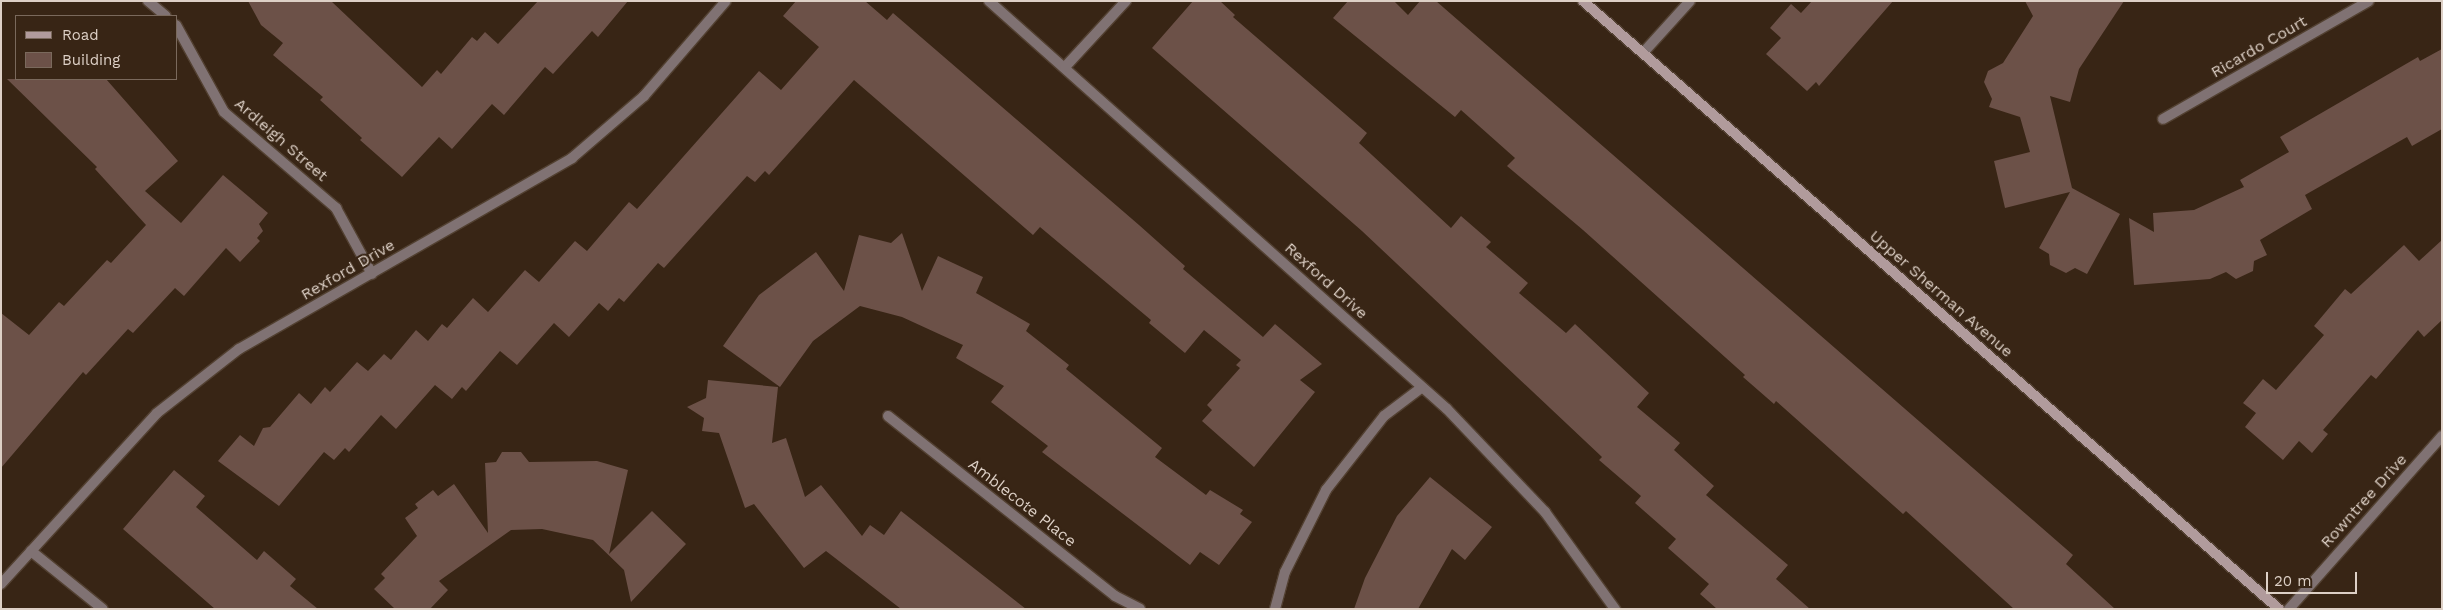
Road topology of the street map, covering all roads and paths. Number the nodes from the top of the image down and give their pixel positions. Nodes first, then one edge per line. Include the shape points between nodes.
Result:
1 (148, 1) edge
2 (726, 1) edge
3 (989, 1) edge
4 (1126, 1) edge
5 (1582, 1) edge
6 (1690, 1) edge
7 (2369, 1) edge
8 (165, 15) edge
9 (178, 29) edge
10 (1643, 53) junction
11 (1065, 67) junction
12 (2163, 119) dead end
13 (372, 274) junction
14 (1421, 388) junction
15 (888, 416) dead end
16 (2442, 436) edge
17 (31, 551) junction
18 (1, 584) edge
19 (103, 609) edge
20 (1140, 609) edge
21 (1274, 609) edge
22 (1615, 609) edge
23 (2279, 609) edge
24 (2289, 609) edge

1 - 8 street
2 - 13 street, Rexford Drive via 644,96 572,158
3 - 11 street, Rexford Drive
4 - 11 street
5 - 10 main road, Upper Sherman Avenue
6 - 10 street
7 - 12 street, Ricardo Court
9 - 13 street, Ardleigh Street via 224,112 336,208
10 - 23 main road, Upper Sherman Avenue
11 - 14 street, Rexford Drive
13 - 17 street, Rexford Drive via 239,349 157,413
14 - 21 street via 1384,416 1326,490 1285,572
14 - 22 street, Rexford Drive via 1447,409 1545,512
15 - 20 street, Amblecote Place via 1115,596
16 - 24 street, Rowntree Drive
17 - 18 street, Rexford Drive
17 - 19 street

